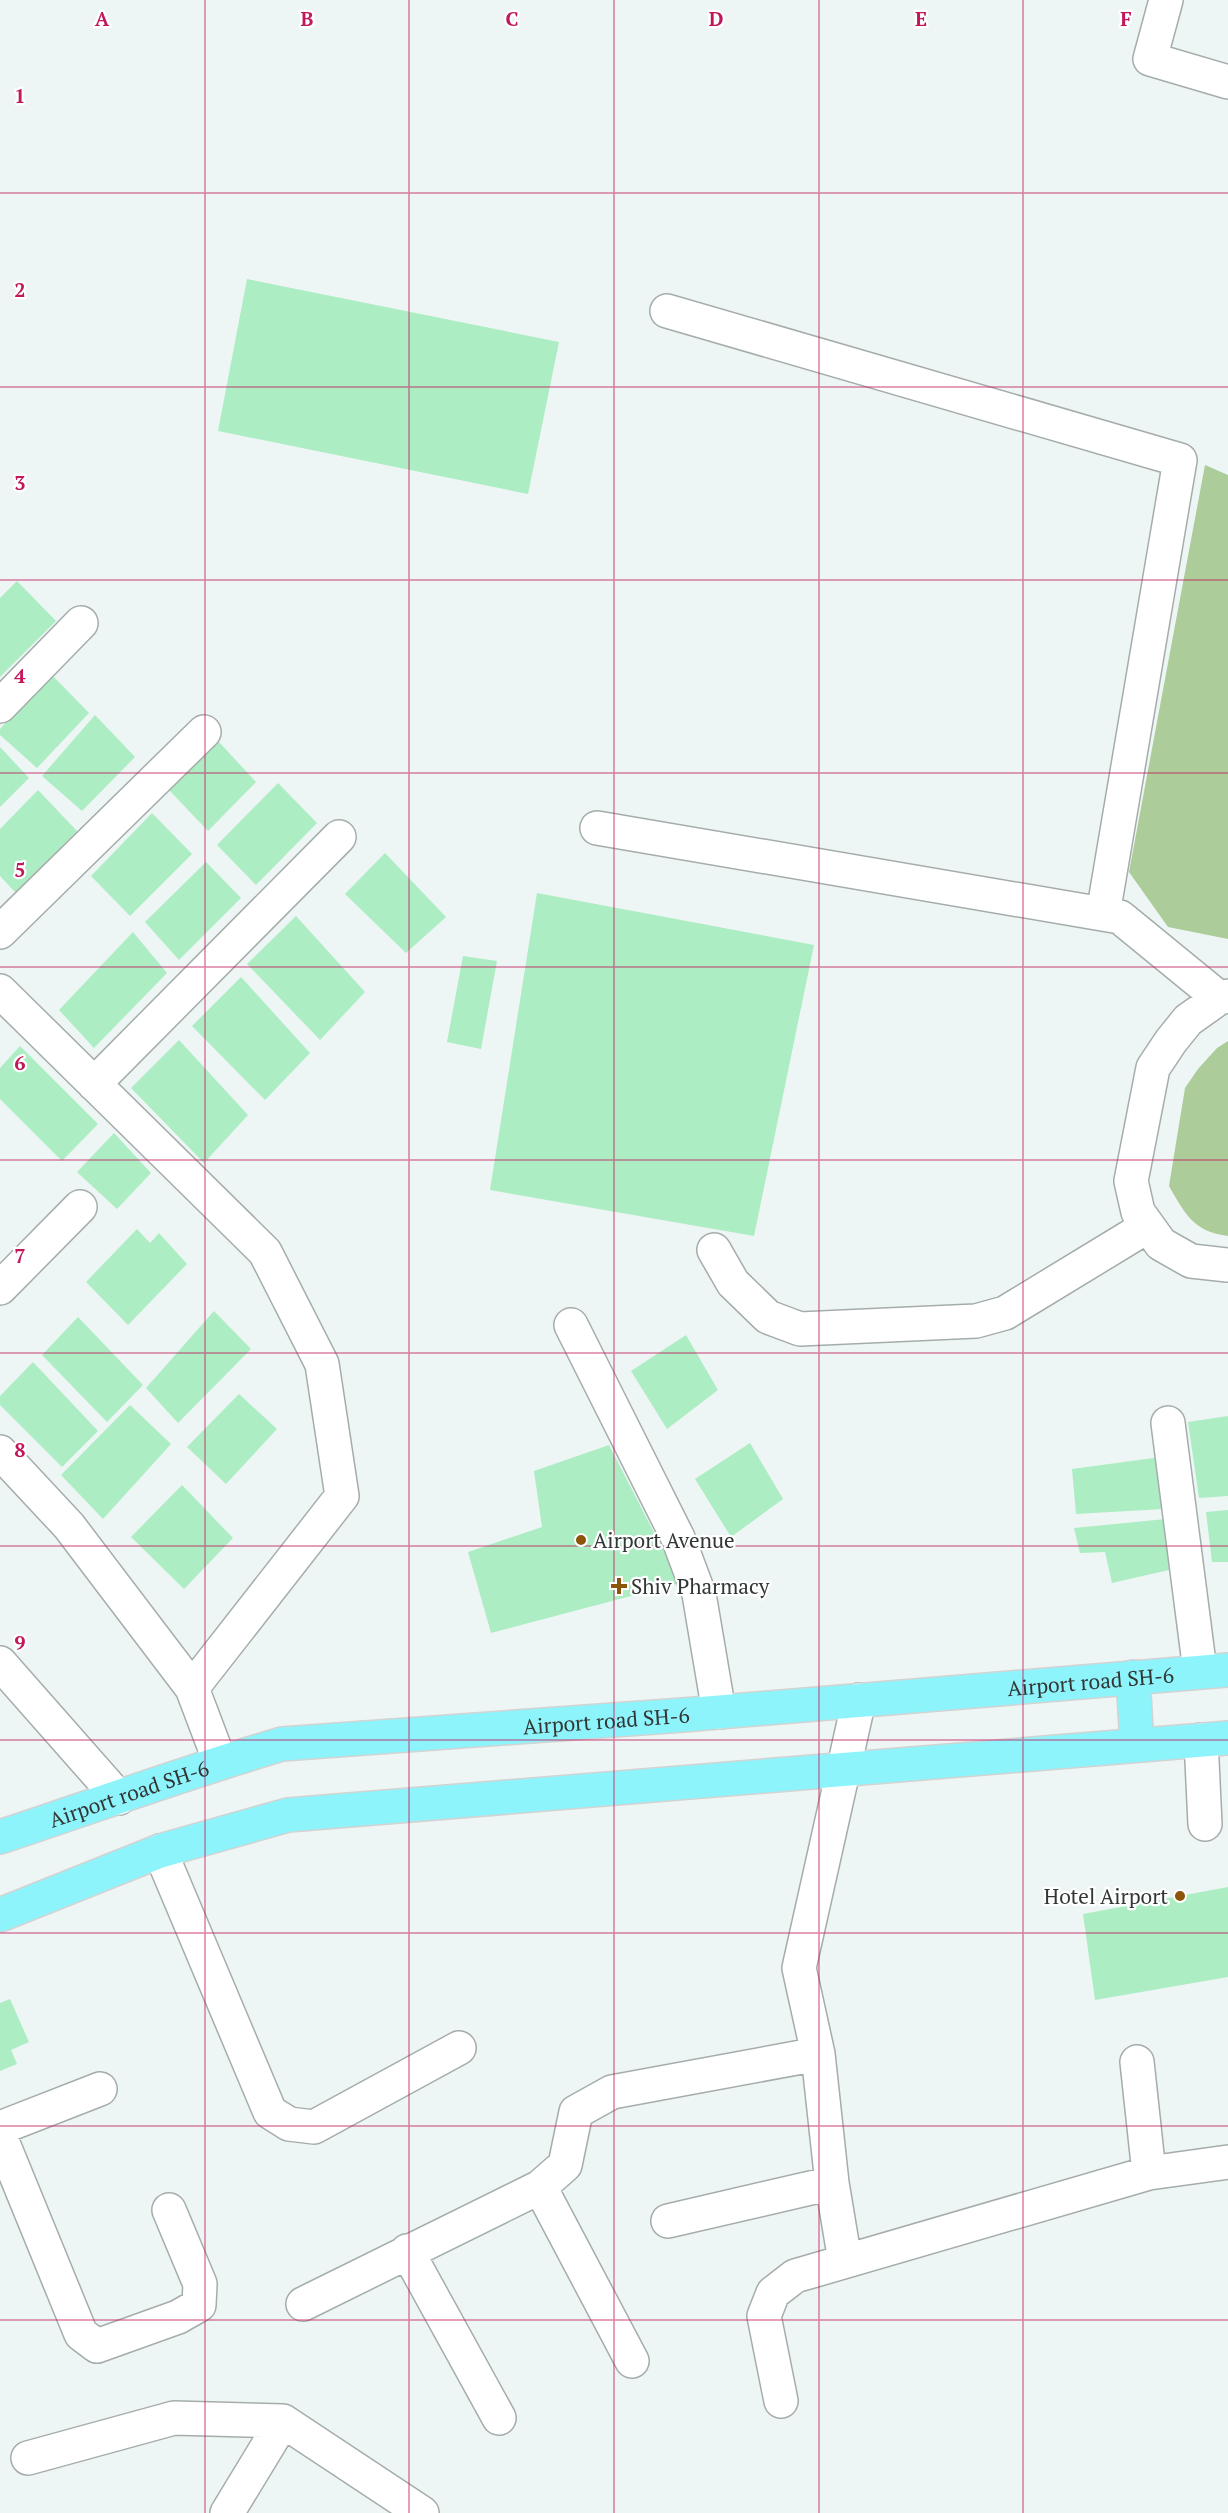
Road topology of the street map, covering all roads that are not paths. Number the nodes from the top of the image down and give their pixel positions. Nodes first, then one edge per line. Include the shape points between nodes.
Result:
1 (1166, 0) edge
2 (1228, 82) edge
3 (667, 310) dead end
4 (81, 623) dead end
5 (0, 706) edge
6 (204, 732) dead end
7 (597, 828) dead end
8 (339, 837) dead end
9 (1103, 914) junction
10 (0, 932) edge
11 (0, 991) edge
12 (1223, 997) edge
13 (94, 1084) junction
14 (80, 1206) dead end
15 (1148, 1226) junction
16 (714, 1250) dead end
17 (1228, 1265) edge
18 (0, 1288) edge
19 (571, 1325) dead end
20 (1168, 1423) dead end
21 (0, 1452) edge
22 (0, 1663) edge
23 (1214, 1671) edge
24 (1133, 1677) junction
25 (192, 1688) junction
26 (859, 1700) junction
27 (719, 1712) junction
28 (1215, 1739) edge
29 (1137, 1745) junction
30 (220, 1762) junction
31 (844, 1769) junction
32 (119, 1798) junction
33 (1205, 1824) dead end
34 (0, 1837) edge
35 (160, 1851) junction
36 (0, 1916) edge
37 (459, 2048) dead end
38 (818, 2054) junction
39 (1137, 2062) dead end
40 (100, 2089) dead end
41 (0, 2128) edge
42 (0, 2136) edge
43 (1228, 2162) edge
44 (1149, 2174) junction
45 (832, 2183) junction
46 (540, 2187) junction
47 (169, 2210) dead end
48 (668, 2221) dead end
49 (407, 2251) junction
50 (845, 2261) junction
51 (303, 2304) dead end
52 (632, 2361) dead end
53 (781, 2401) dead end
54 (499, 2418) dead end
55 (283, 2421) junction
56 (28, 2458) dead end
57 (227, 2513) edge
58 (422, 2513) edge

1 - 2 street via 1150,59
3 - 9 street via 1180,460
4 - 5 street
6 - 10 street
7 - 9 street
8 - 13 street
9 - 12 street via 1120,917
11 - 13 street
12 - 15 street via 1188,1020 1153,1068 1131,1181 1138,1212
13 - 25 street via 265,1252 322,1364 342,1496
14 - 18 street
15 - 16 street via 1005,1312 976,1322 800,1329 768,1317 733,1283
15 - 17 street via 1161,1245 1191,1261
19 - 27 street via 678,1538 699,1594
20 - 23 street
21 - 25 street via 69,1526
22 - 32 street
23 - 24 main road, Airport road SH-6
24 - 26 main road, Airport road SH-6
24 - 29 main road
25 - 30 street
26 - 27 main road, Airport road SH-6
26 - 31 street
27 - 30 main road, Airport road SH-6 via 282,1744
28 - 29 main road
28 - 33 street
29 - 31 main road
30 - 32 main road, Airport road SH-6
31 - 35 main road via 288,1815
31 - 38 street via 799,1968
32 - 34 main road, Airport road SH-6
35 - 36 main road
35 - 37 street via 270,2112 289,2124 314,2127
38 - 45 street
38 - 46 street via 612,2092 576,2112 566,2165
39 - 44 street
40 - 41 street
42 - 47 street via 81,2334 97,2346 178,2317 199,2305 200,2283
43 - 44 street
44 - 50 street
45 - 48 street
45 - 50 street
46 - 49 street
46 - 52 street
49 - 51 street
49 - 54 street
50 - 53 street via 795,2276 773,2293 764,2316
55 - 56 street via 174,2418
55 - 57 street
55 - 58 street

